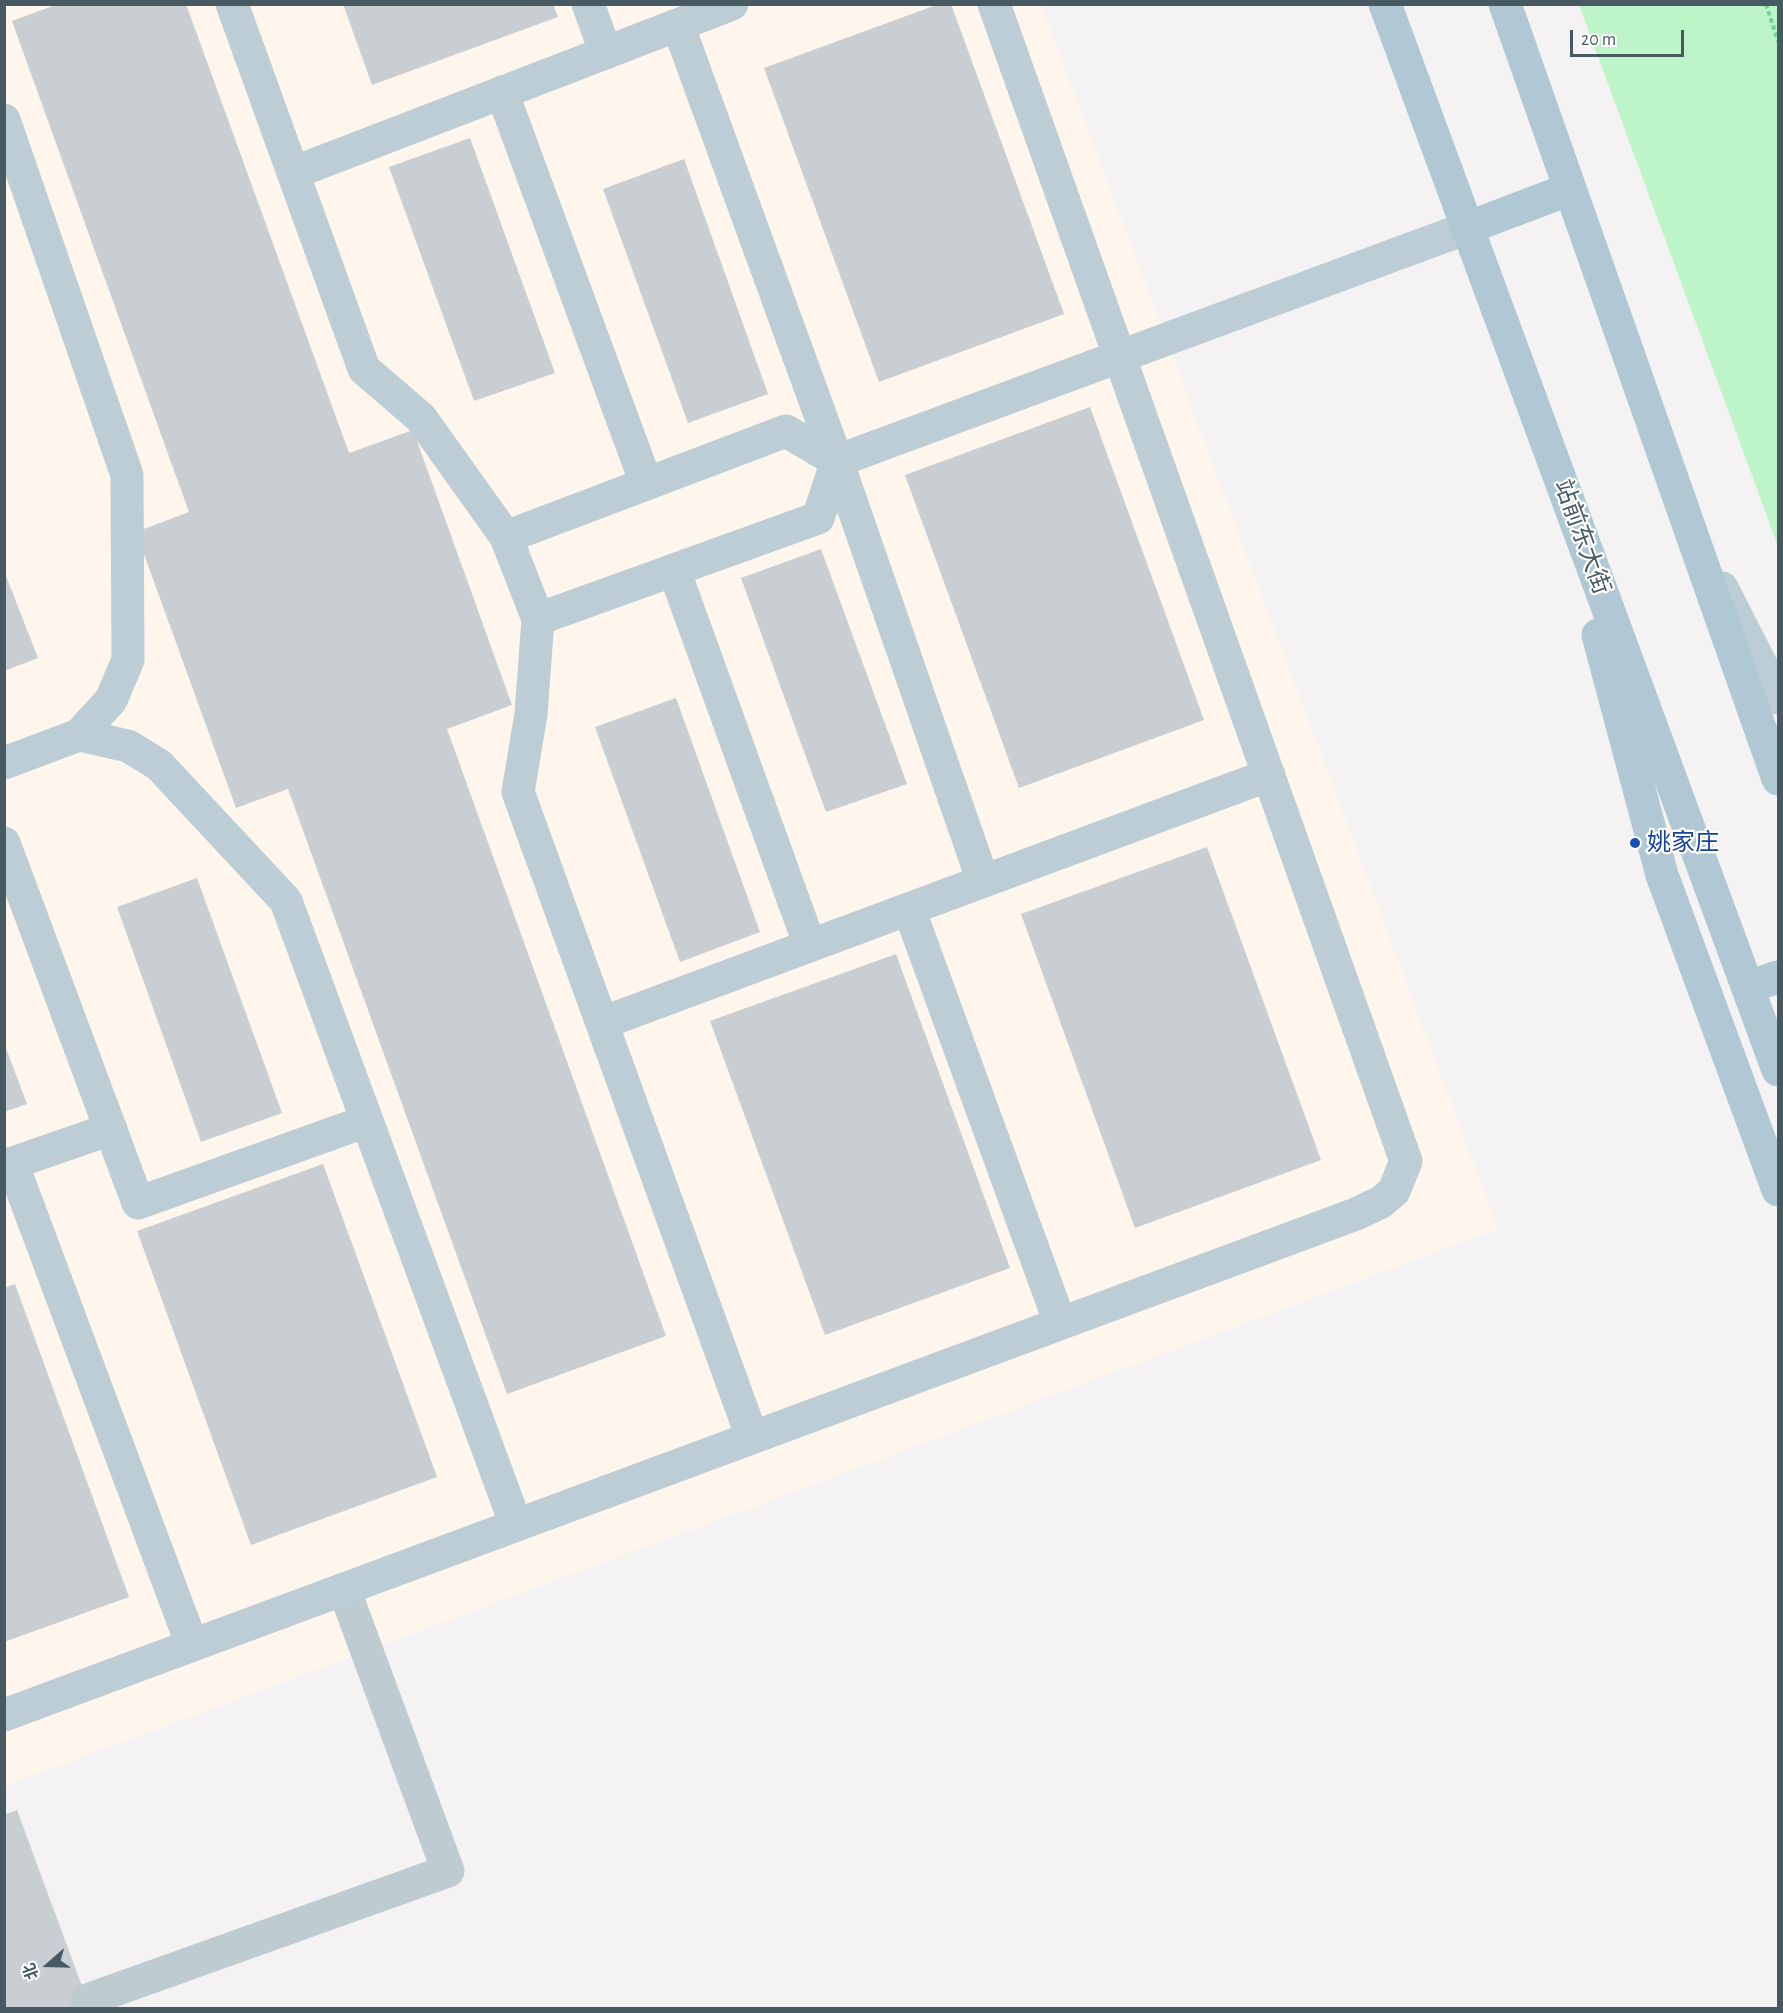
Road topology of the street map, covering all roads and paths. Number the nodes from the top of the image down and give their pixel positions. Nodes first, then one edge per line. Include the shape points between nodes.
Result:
1 (232, 4) edge
2 (588, 4) edge
3 (732, 4) edge
4 (994, 4) edge
5 (1385, 4) edge
6 (1505, 4) edge
7 (1766, 4) edge
8 (678, 25) junction
9 (1779, 41) edge
10 (606, 53) junction
11 (502, 92) junction
12 (4, 120) edge
13 (293, 173) junction
14 (1570, 189) junction
15 (1467, 228) junction
16 (1119, 357) junction
17 (1545, 439) junction
18 (837, 461) junction
19 (646, 483) junction
20 (1688, 522) junction
21 (506, 537) junction
22 (674, 570) junction
23 (538, 619) junction
24 (1779, 698) edge
25 (80, 735) junction
26 (4, 763) edge
27 (1269, 774) junction
28 (1779, 779) edge
29 (4, 843) edge
30 (983, 881) junction
31 (909, 909) junction
32 (810, 946) junction
33 (1779, 977) edge
34 (1748, 987) junction
35 (602, 1023) junction
36 (1779, 1070) edge
37 (367, 1121) junction
38 (111, 1129) junction
39 (8, 1164) edge
40 (1779, 1190) edge
41 (1060, 1323) junction
42 (752, 1437) junction
43 (516, 1525) junction
44 (344, 1589) junction
45 (192, 1645) junction
46 (4, 1715) edge
47 (87, 2000) dead end

1 - 13 street
2 - 10 street
3 - 8 street
4 - 16 street
5 - 15 main road, 站前东大街
6 - 14 main road
7 - 9 path
8 - 10 street
8 - 18 street
10 - 11 street
11 - 13 street
11 - 19 street
12 - 25 street via 127,475 128,660 111,700
13 - 21 street via 364,369 421,418
14 - 15 main road
14 - 20 main road
15 - 16 street
15 - 17 main road, 站前东大街
16 - 18 street
16 - 27 street
17 - 34 main road, 站前东大街
17 - 40 main road via 1662,875
18 - 19 street via 786,431
18 - 22 street via 818,518
18 - 30 street
19 - 21 street
20 - 24 street
20 - 28 main road
21 - 23 street
22 - 23 street
22 - 32 street
23 - 35 street via 531,714 518,792
25 - 26 street
25 - 37 street via 128,746 159,765 286,901
27 - 30 street
27 - 41 street via 1406,1161 1394,1191 1356,1214
29 - 38 street
30 - 31 street
31 - 32 street
31 - 41 street
32 - 35 street
33 - 34 main road
34 - 36 main road, 站前东大街
35 - 42 street
37 - 38 street via 138,1203
37 - 43 street
38 - 39 street
39 - 45 street
41 - 42 street
42 - 43 street
43 - 44 street
44 - 45 street
44 - 47 street via 448,1870
45 - 46 street

